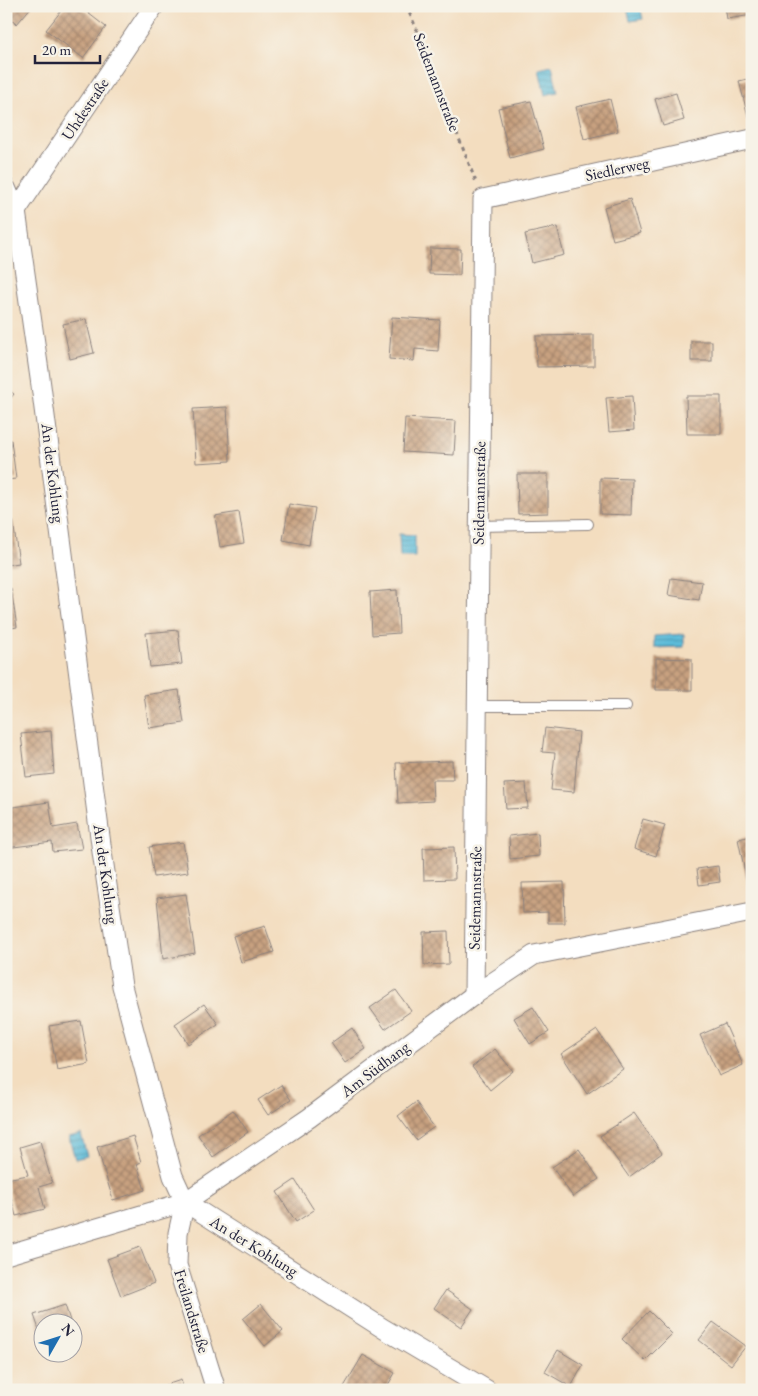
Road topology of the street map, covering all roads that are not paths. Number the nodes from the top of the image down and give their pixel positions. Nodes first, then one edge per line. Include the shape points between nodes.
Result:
1 (154, 6) edge
2 (752, 139) edge
3 (6, 188) edge
4 (482, 199) joint
5 (16, 211) junction
6 (588, 524) dead end
7 (479, 526) junction
8 (477, 706) junction
9 (626, 706) dead end
10 (752, 912) edge
11 (474, 995) junction
12 (185, 1202) junction
13 (6, 1255) edge
14 (216, 1390) edge
15 (487, 1390) edge

1 - 5 street, Uhdestraße
2 - 4 street, Siedlerweg
3 - 5 street, An der Kohlung
4 - 7 street, Seidemannstraße
5 - 12 street, An der Kohlung via 122,986 173,1176
6 - 7 lane
7 - 8 street, Seidemannstraße
8 - 9 lane
8 - 11 street, Seidemannstraße
10 - 11 street, Am Südhang via 534,955
11 - 12 street, Am Südhang via 309,1118
12 - 13 street, Am Südhang
12 - 14 street, Freilandstraße via 178,1233 177,1265
12 - 15 street, An der Kohlung via 384,1329

